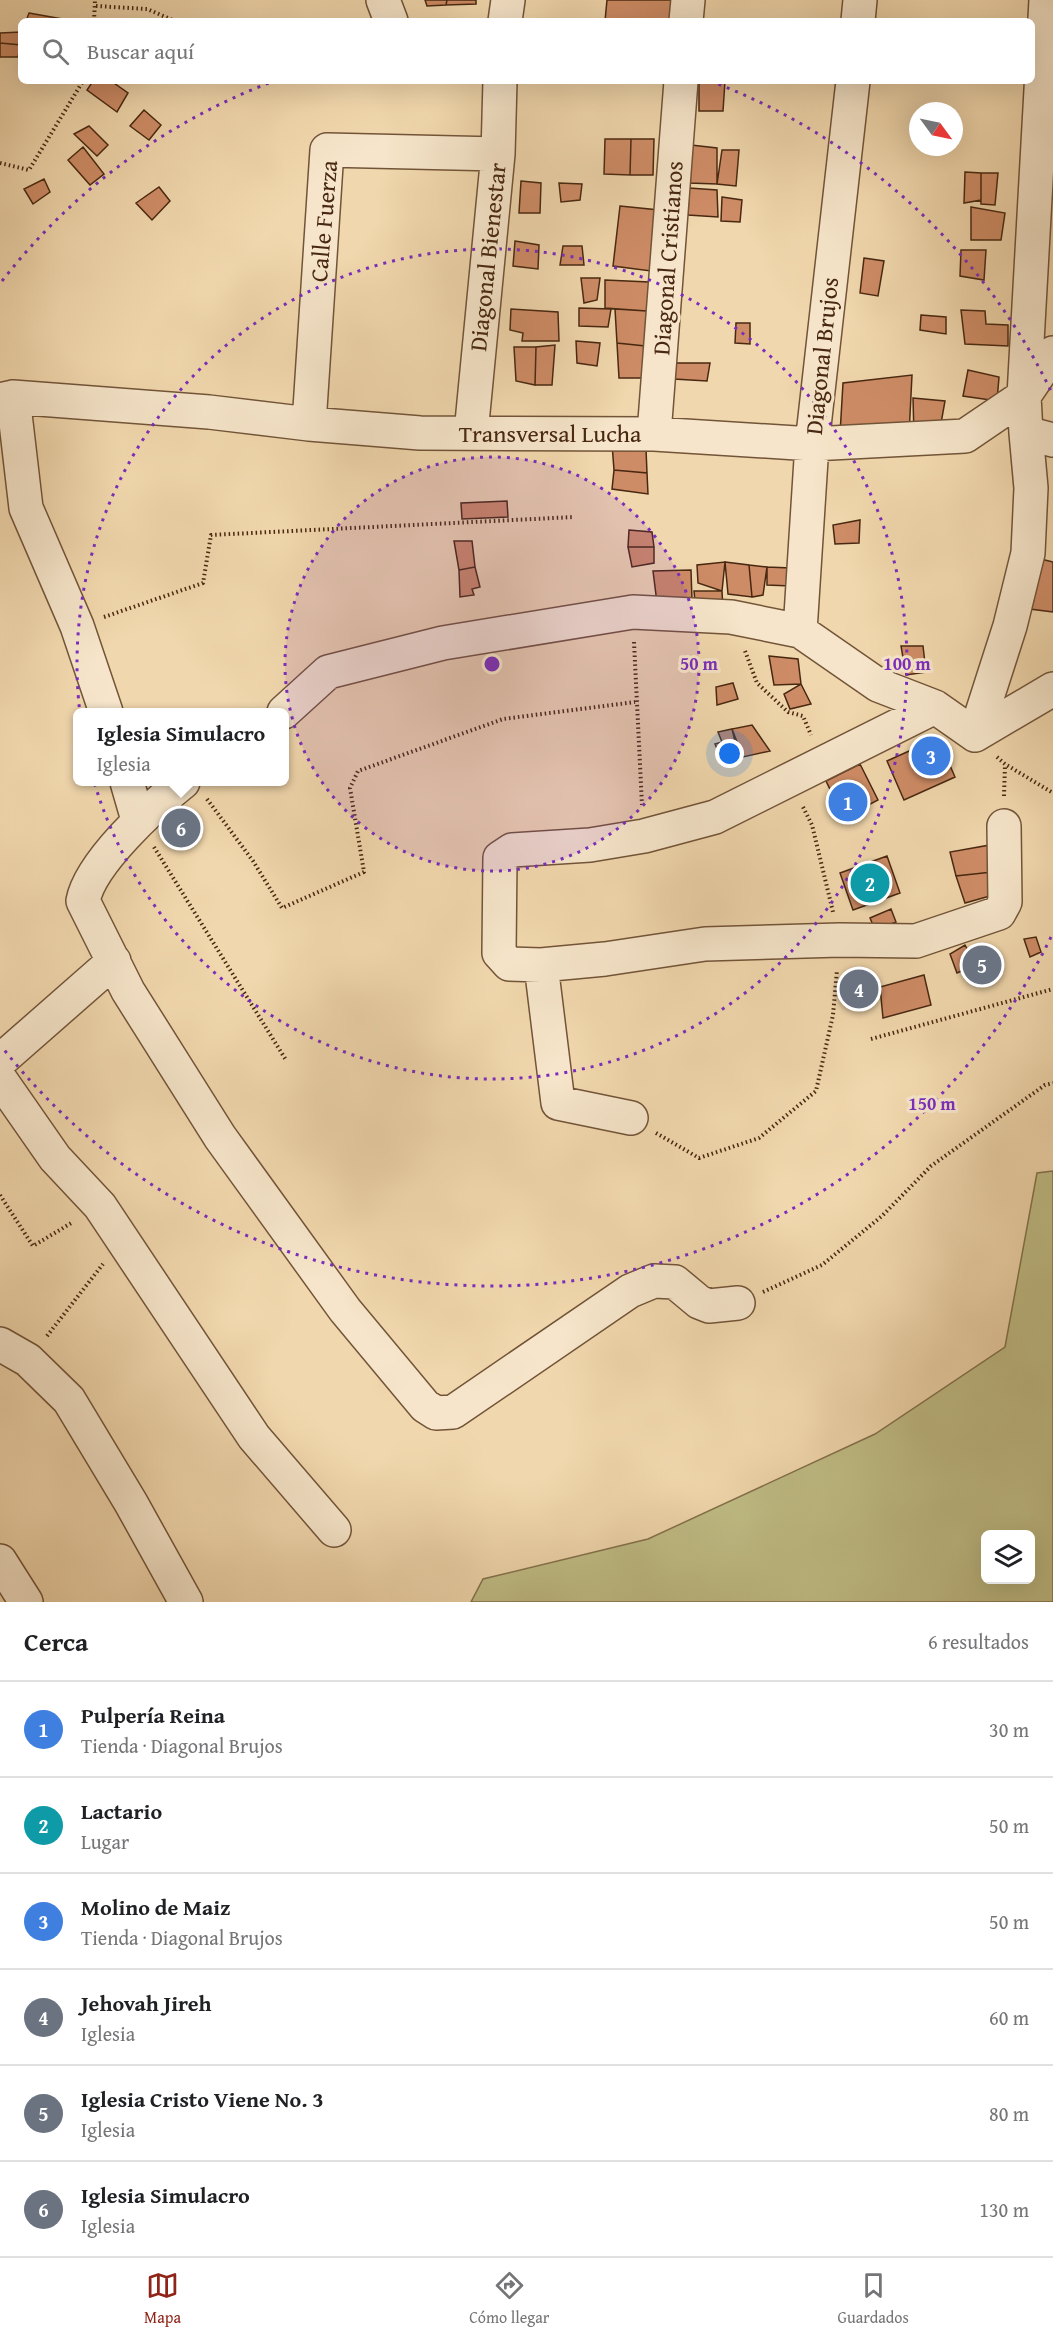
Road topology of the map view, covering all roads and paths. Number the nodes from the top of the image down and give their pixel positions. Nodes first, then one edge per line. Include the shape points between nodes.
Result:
1 (95, 0) edge
2 (383, 0) edge
3 (508, 0) edge
4 (688, 0) edge
5 (860, 0) edge
6 (1046, 0) edge
7 (96, 6) junction
8 (94, 18) edge
9 (168, 18) edge
10 (390, 18) edge
11 (505, 18) edge
12 (686, 18) edge
13 (858, 18) edge
14 (81, 84) edge
15 (500, 84) edge
16 (681, 84) edge
17 (853, 84) edge
18 (498, 154) junction
19 (0, 163) edge
20 (1053, 353) edge
21 (1024, 396) junction
22 (6, 398) edge
23 (309, 424) junction
24 (471, 434) junction
25 (654, 434) junction
26 (1039, 437) edge
27 (812, 444) junction
28 (574, 517) dead end
29 (633, 612) junction
30 (731, 617) junction
31 (77, 626) junction
32 (800, 631) junction
33 (1053, 689) edge
34 (635, 702) junction
35 (935, 707) junction
36 (105, 708) edge
37 (288, 708) edge
38 (975, 735) junction
39 (823, 763) junction
40 (1005, 764) dead end
41 (128, 786) edge
42 (192, 786) edge
43 (1053, 793) edge
44 (138, 820) junction
45 (1004, 826) dead end
46 (644, 836) junction
47 (114, 962) junction
48 (541, 965) junction
49 (1053, 989) edge
50 (871, 1039) dead end
51 (286, 1060) dead end
52 (0, 1061) edge
53 (0, 1079) edge
54 (1053, 1083) edge
55 (816, 1091) dead end
56 (631, 1118) joint
57 (0, 1195) edge
58 (100, 1206) junction
59 (122, 1239) junction
60 (738, 1303) joint
61 (0, 1344) edge
62 (28, 1360) junction
63 (334, 1530) dead end
64 (0, 1561) edge
65 (26, 1602) edge
66 (186, 1602) edge

1 - 7 path
2 - 10 street
3 - 11 street
4 - 12 street
5 - 13 street
6 - 21 street
7 - 8 path
7 - 9 path via 147,9
14 - 19 path via 29,170
15 - 18 street, Diagonal Bienestar
16 - 25 street, Diagonal Cristianos
17 - 27 street, Diagonal Brujos
18 - 23 street, Calle Fuerza via 327,150
18 - 24 street, Diagonal Bienestar
20 - 21 street
21 - 26 street
21 - 27 street, Transversal Lucha via 964,436
22 - 23 street, Transversal Lucha via 209,412
22 - 31 street via 26,508
23 - 24 street, Transversal Lucha
24 - 25 street, Transversal Lucha
25 - 27 street, Transversal Lucha
26 - 38 street via 1031,488 1028,554
27 - 32 street, Diagonal Brujos
28 - 31 path via 211,535 203,583
29 - 30 street
29 - 34 path
29 - 37 street via 444,643 328,672
30 - 32 street
30 - 39 path via 758,683 788,712 804,716
31 - 36 street
32 - 35 street via 878,685
33 - 38 street
34 - 42 path via 503,719 358,771 350,788 364,872 282,908 253,861
34 - 46 path
35 - 38 street
35 - 39 street
39 - 46 street via 715,817
40 - 43 path
41 - 44 street
42 - 44 street
44 - 47 street via 85,889 83,901
44 - 51 path
45 - 48 street via 1005,902 999,913 916,942 705,944
46 - 48 street via 590,845 512,850 500,858 499,953 509,964
47 - 52 street
47 - 60 street via 128,991 220,1137 345,1310 425,1406 436,1413 453,1412 630,1291 654,1281 675,1282 709,1306
48 - 56 street via 558,1103
49 - 50 path
53 - 58 street via 55,1158
54 - 60 path via 931,1166 882,1216 822,1265
55 - 56 path via 759,1138 699,1158
57 - 58 path via 33,1246
58 - 59 street
59 - 62 path
59 - 63 street via 254,1437
61 - 62 street
62 - 66 street via 69,1400
64 - 65 street

